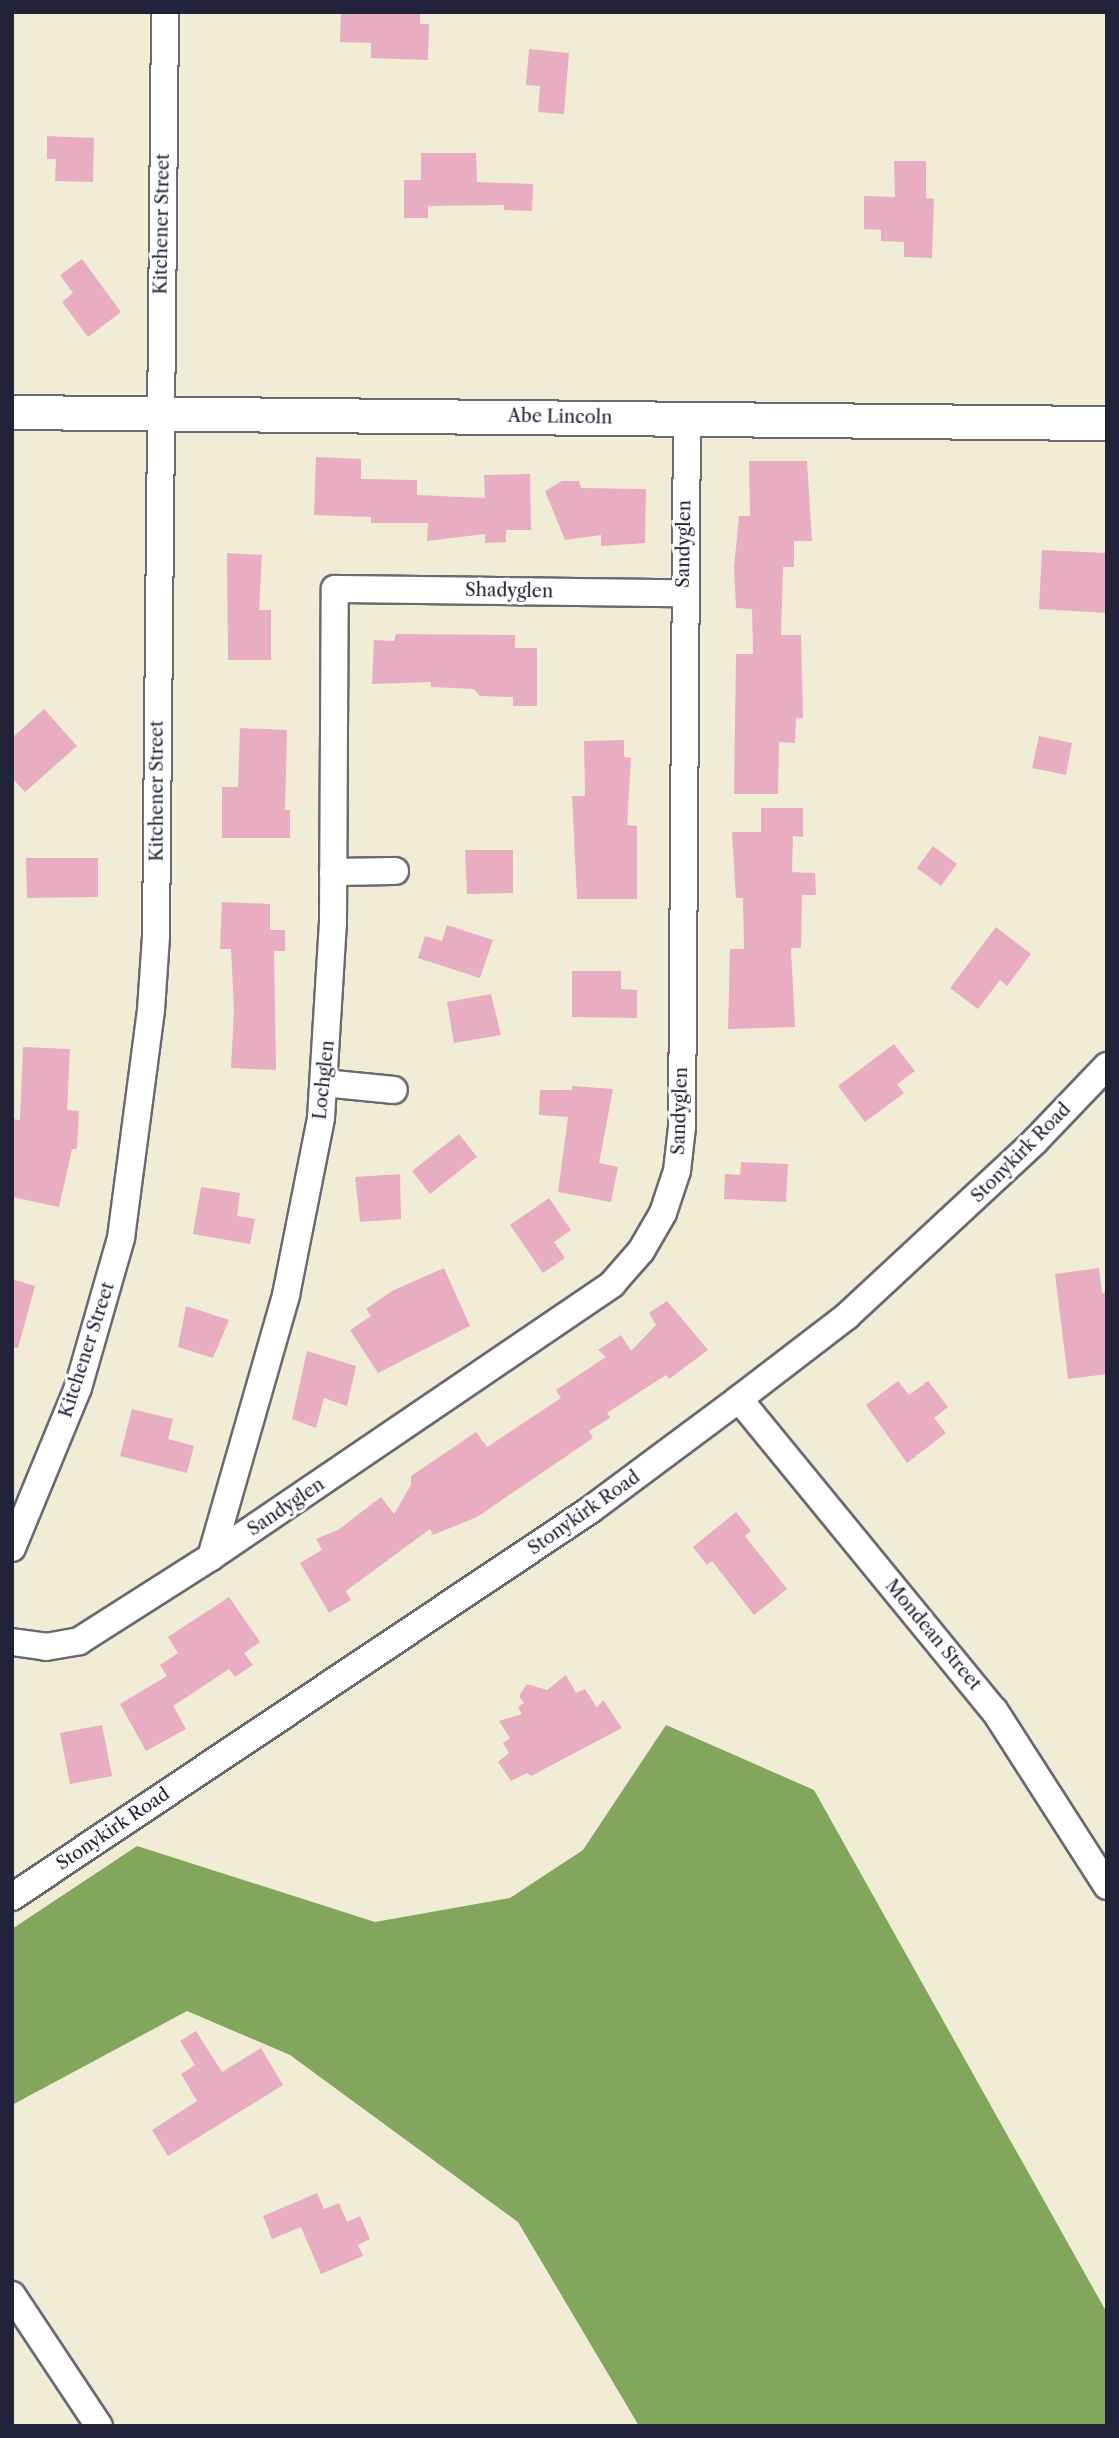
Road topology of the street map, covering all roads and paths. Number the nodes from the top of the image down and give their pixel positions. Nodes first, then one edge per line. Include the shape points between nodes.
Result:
1 (165, 12) edge
2 (12, 412) edge
3 (160, 413) junction
4 (687, 418) junction
5 (1107, 423) edge
6 (335, 589) joint
7 (683, 593) junction
8 (395, 871) dead end
9 (333, 872) junction
10 (1107, 1066) edge
11 (324, 1083) junction
12 (394, 1090) dead end
13 (739, 1399) junction
14 (12, 1548) edge
15 (211, 1557) junction
16 (12, 1642) edge
17 (1107, 1886) edge
18 (12, 1897) edge
19 (12, 2295) edge
20 (99, 2426) edge

1 - 3 street, Kitchener Street
2 - 3 street, Abe Lincoln
3 - 4 street, Abe Lincoln
3 - 14 street, Kitchener Street via 156,936 142,1097 121,1238 103,1306 78,1388
4 - 5 street, Abe Lincoln
4 - 7 street, Sandyglen
6 - 7 street, Shadyglen
6 - 9 street, Lochglen
7 - 15 street, Sandyglen via 682,1127 677,1171 663,1213 641,1251 612,1284
8 - 9 street
9 - 11 street, Lochglen
10 - 13 street, Stonykirk Road via 1035,1141 847,1316
11 - 12 street
11 - 15 street, Lochglen via 289,1282
13 - 17 street, Mondean Street via 994,1710
13 - 18 street, Stonykirk Road via 590,1510
15 - 16 street, Sandyglen via 79,1641 46,1647
19 - 20 street

